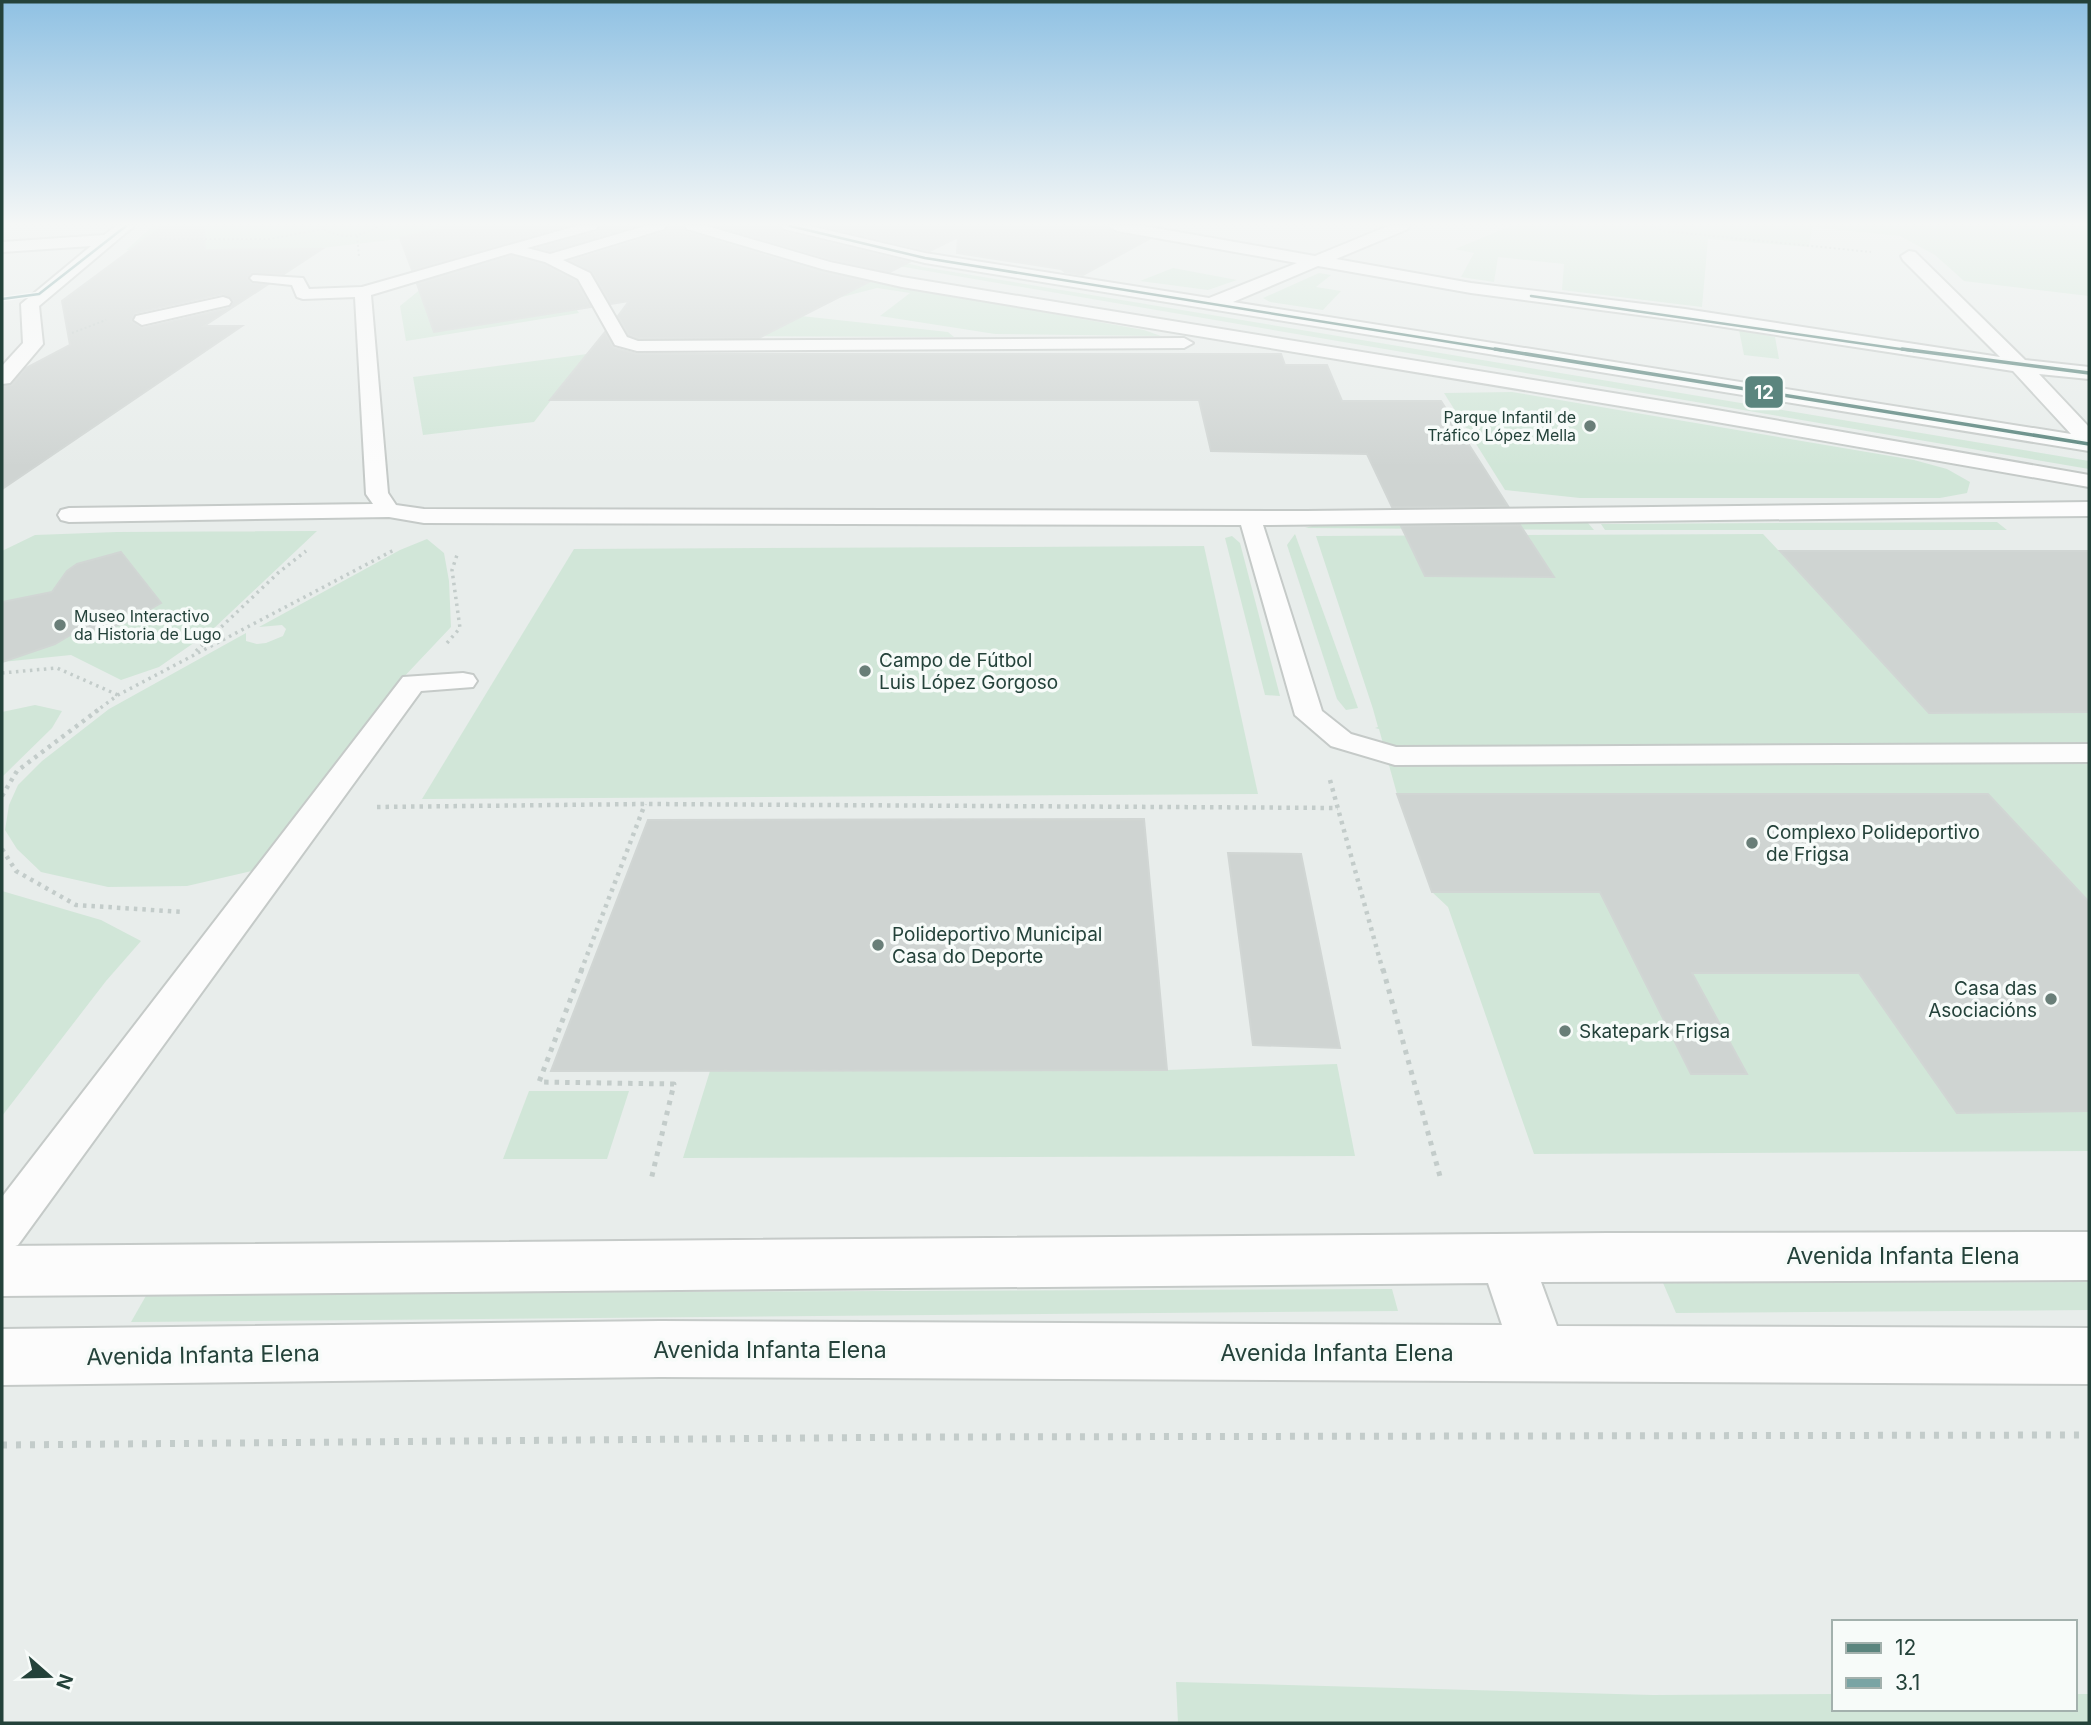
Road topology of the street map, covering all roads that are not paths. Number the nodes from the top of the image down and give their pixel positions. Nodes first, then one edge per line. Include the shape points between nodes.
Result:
1 (30, 306) edge
2 (203, 306) edge
3 (364, 306) edge
4 (600, 306) edge
5 (1054, 306) edge
6 (1227, 306) edge
7 (1618, 306) edge
8 (1960, 306) edge
9 (142, 320) dead end
10 (1231, 335) junction
11 (2019, 366) junction
12 (2089, 373) edge
13 (2, 378) edge
14 (2089, 442) edge
15 (2089, 481) edge
16 (2089, 509) edge
17 (389, 510) junction
18 (69, 515) dead end
19 (1250, 518) junction
20 (463, 681) dead end
21 (2089, 753) edge
22 (2, 1231) edge
23 (2089, 1256) edge
24 (1506, 1258) junction
25 (2, 1271) edge
26 (1539, 1354) junction
27 (2089, 1356) edge
28 (2, 1357) edge

1 - 13 street via 33,344
2 - 9 lane
3 - 17 lane via 377,494
4 - 10 lane via 621,341 637,346 1222,343
5 - 10 lane
6 - 14 street
7 - 11 street
8 - 11 street
10 - 15 lane
11 - 12 street
11 - 14 street
16 - 19 lane
17 - 18 lane
17 - 19 lane via 424,516
19 - 21 lane via 1308,715 1342,740 1395,756
20 - 22 lane via 412,683
23 - 24 street, Avenida Infanta Elena
24 - 25 street, Avenida Infanta Elena
24 - 26 street
26 - 27 street, Avenida Infanta Elena
26 - 28 street, Avenida Infanta Elena via 660,1349

